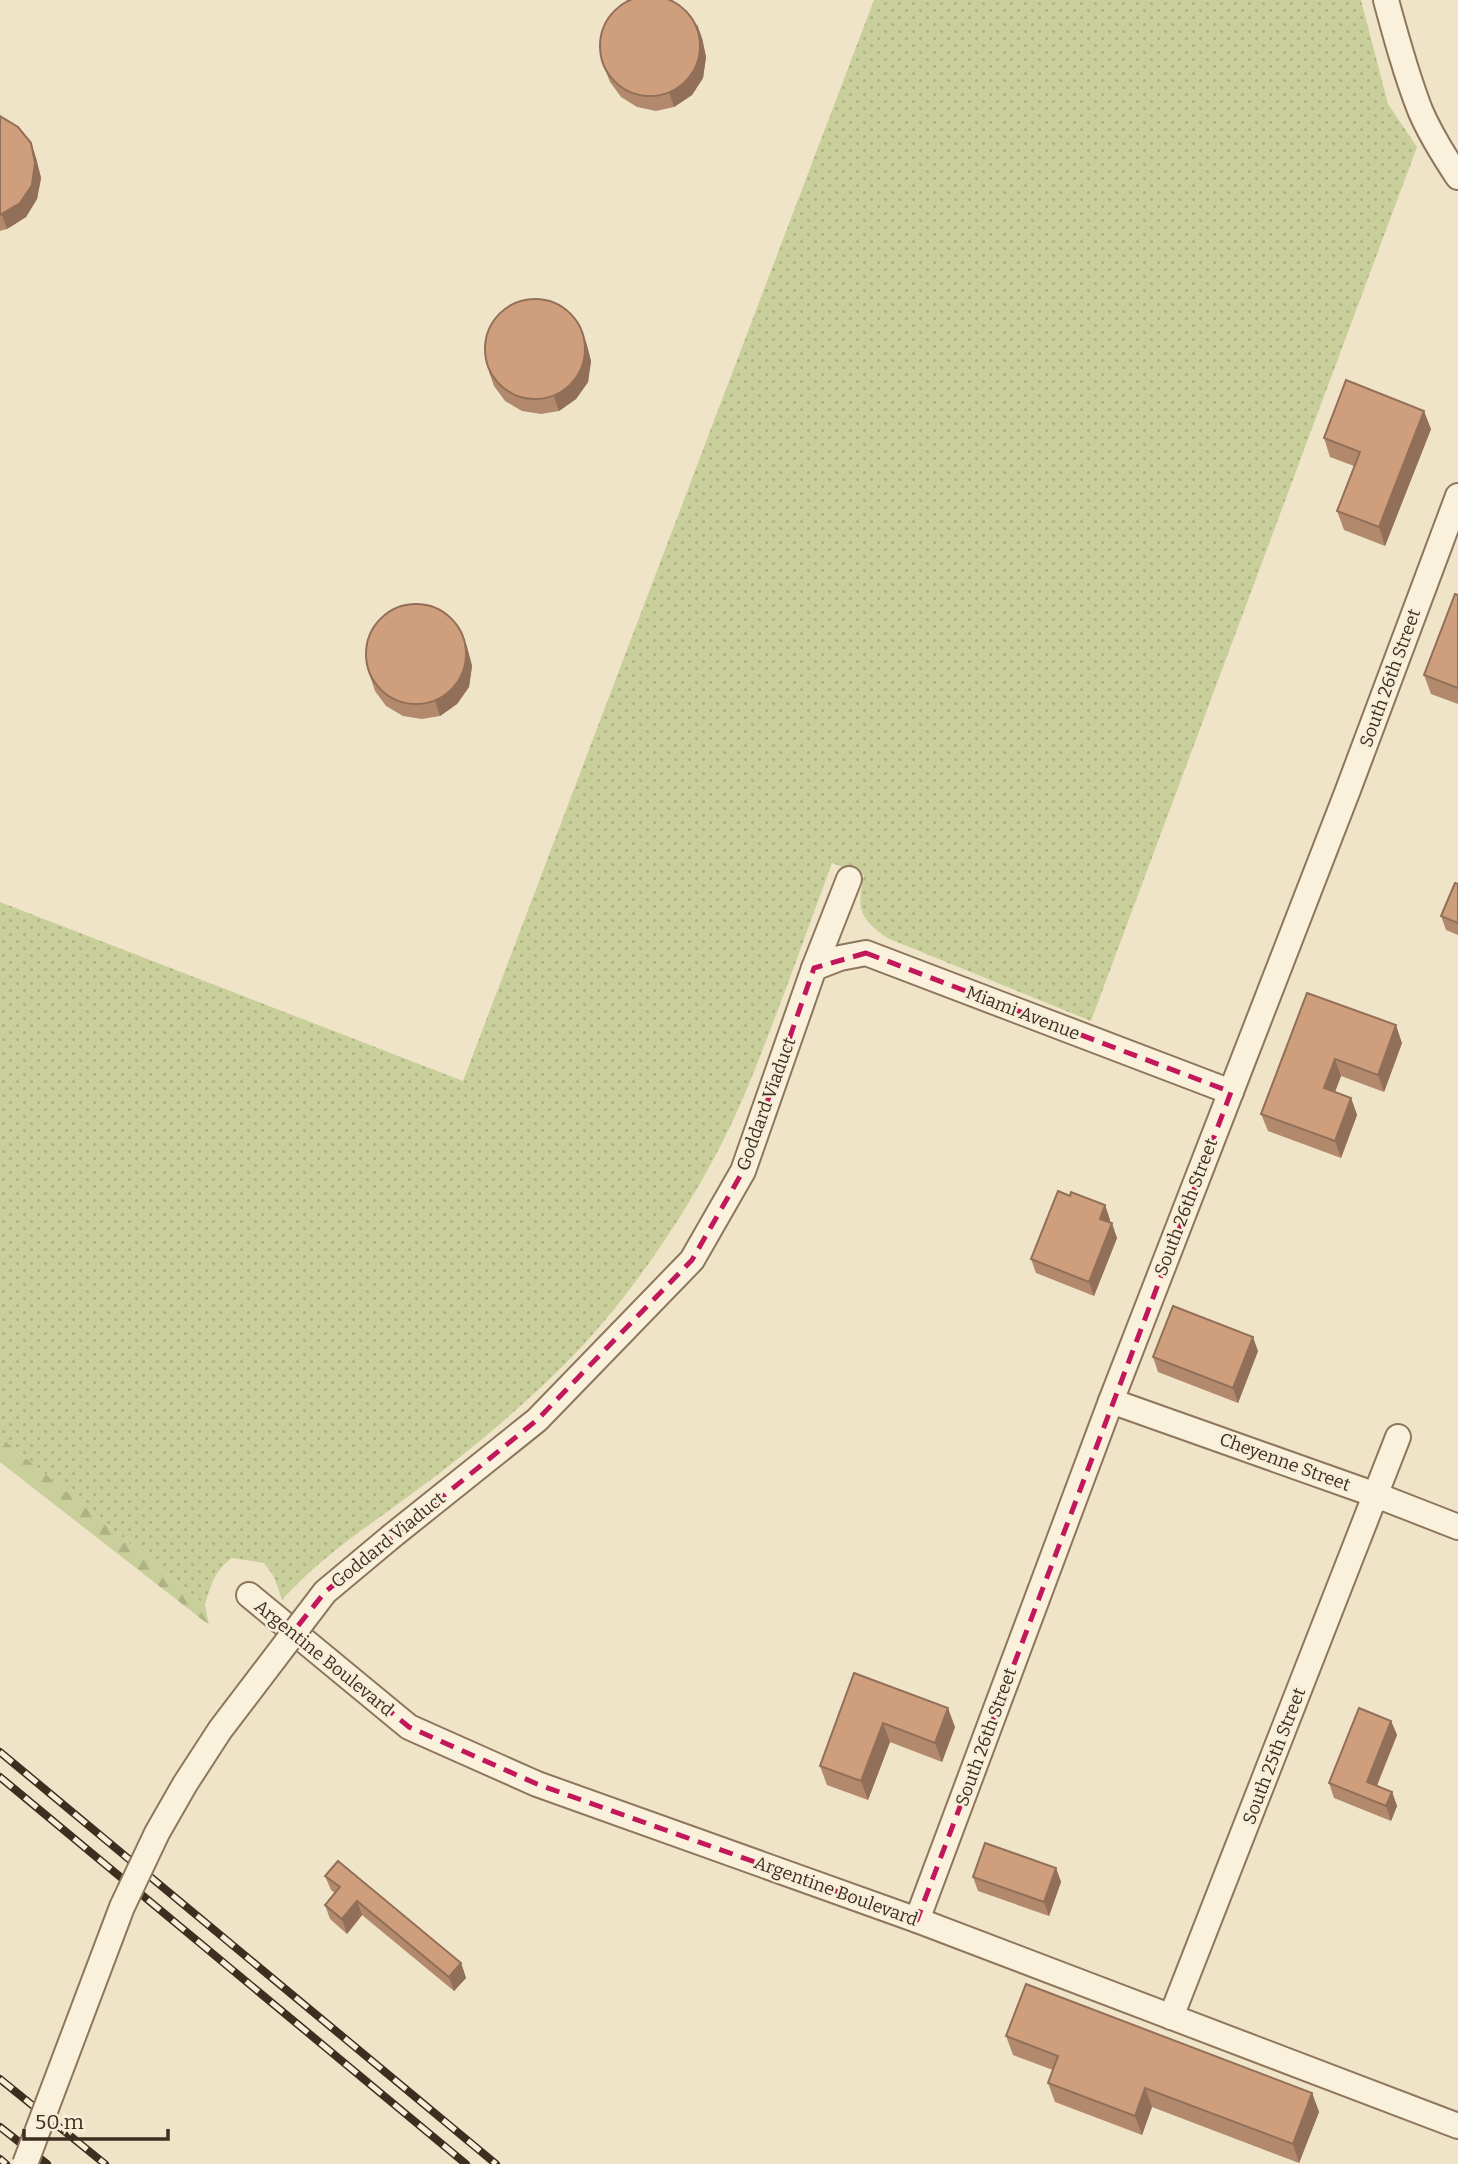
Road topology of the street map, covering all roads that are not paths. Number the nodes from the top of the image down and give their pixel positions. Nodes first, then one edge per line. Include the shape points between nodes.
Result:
1 (1385, 0) edge
2 (1458, 177) edge
3 (1458, 496) edge
4 (849, 878) dead end
5 (814, 968) junction
6 (1231, 1092) junction
7 (1111, 1401) junction
8 (1398, 1437) dead end
9 (1376, 1494) junction
10 (1458, 1527) edge
11 (248, 1595) dead end
12 (917, 1920) junction
13 (1171, 2017) junction
14 (1458, 2126) edge
15 (25, 2164) edge

1 - 2 street via 1421,112
3 - 6 street, South 26th Street
4 - 5 street, Goddard Viaduct
5 - 6 street, Miami Avenue via 866,953
5 - 15 street, Goddard Viaduct, bridge via 743,1171 692,1260 537,1420 325,1592 185,1783 122,1907
6 - 7 street, South 26th Street
7 - 9 street, Cheyenne Street
7 - 12 street, South 26th Street
8 - 9 street, South 25th Street
9 - 10 street, Cheyenne Street
9 - 13 street, South 25th Street
11 - 12 street, Argentine Boulevard via 409,1727 537,1784
12 - 13 street, Argentine Boulevard
13 - 14 street, Argentine Boulevard

